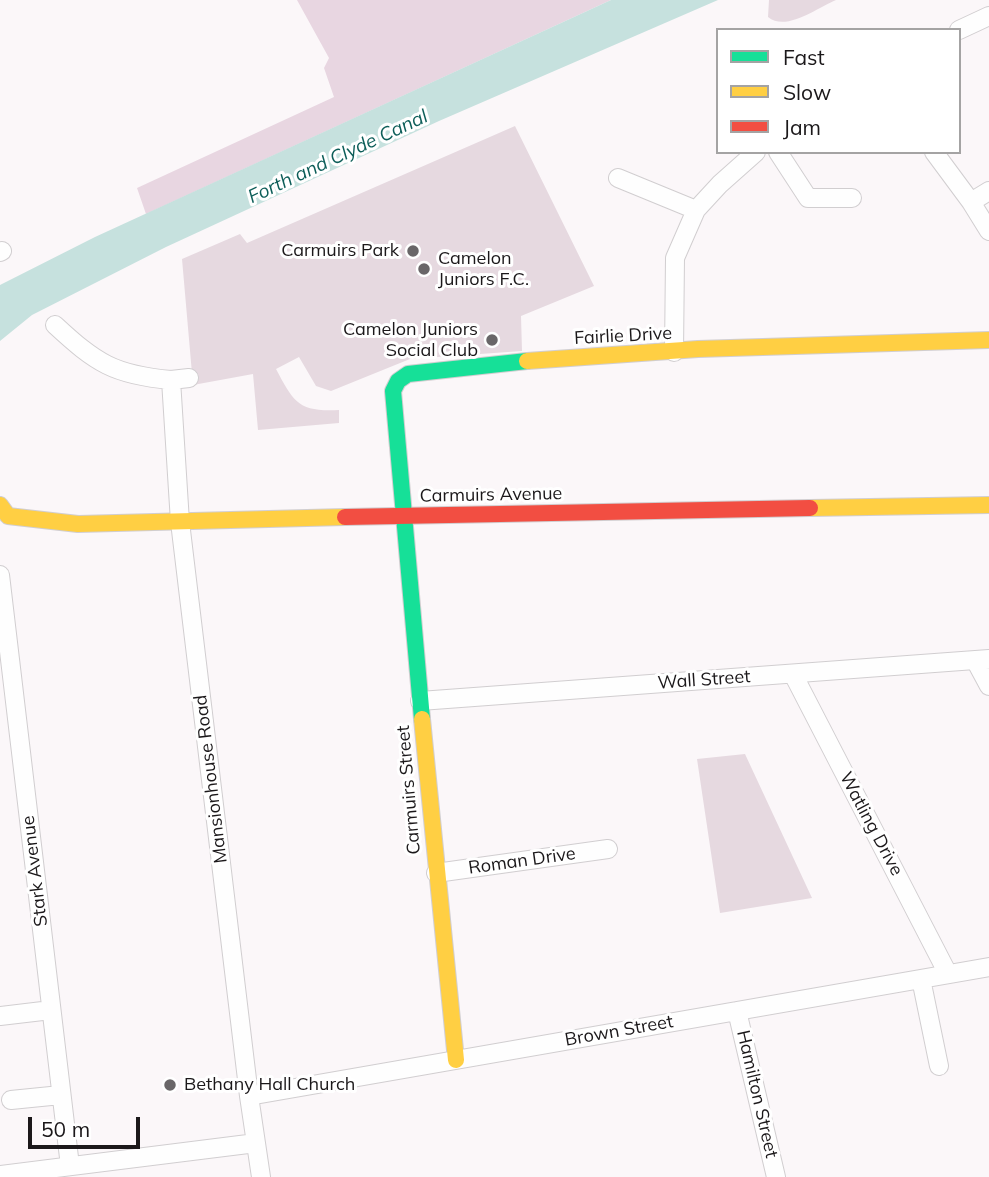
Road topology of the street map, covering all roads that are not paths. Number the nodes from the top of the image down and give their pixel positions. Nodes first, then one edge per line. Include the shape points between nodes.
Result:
1 (989, 16) edge
2 (961, 29) edge
3 (755, 154) edge
4 (779, 154) edge
5 (935, 154) edge
6 (618, 178) dead end
7 (989, 191) edge
8 (852, 198) dead end
9 (971, 202) junction
10 (696, 211) junction
11 (989, 231) edge
12 (55, 325) dead end
13 (989, 340) edge
14 (674, 352) junction
15 (189, 378) dead end
16 (170, 380) junction
17 (989, 505) edge
18 (403, 516) junction
19 (3, 517) edge
20 (180, 522) junction
21 (0, 576) edge
22 (982, 660) edge
23 (793, 674) junction
24 (989, 686) edge
25 (420, 701) junction
26 (608, 849) dead end
27 (436, 873) junction
28 (989, 967) edge
29 (948, 974) junction
30 (921, 979) junction
31 (51, 1010) junction
32 (737, 1011) junction
33 (0, 1016) edge
34 (456, 1060) junction
35 (939, 1066) dead end
36 (61, 1095) junction
37 (249, 1096) junction
38 (12, 1100) dead end
39 (256, 1143) junction
40 (70, 1166) junction
41 (0, 1175) edge
42 (261, 1177) edge
43 (776, 1177) edge

1 - 2 street
3 - 10 street
4 - 8 street via 808,198
5 - 9 street
6 - 10 street
7 - 9 street
9 - 11 street
10 - 14 street via 676,258
12 - 16 street via 112,369
13 - 14 street, Fairlie Drive
14 - 18 street, Fairlie Drive via 495,363 408,374 393,391
15 - 16 street
16 - 20 street, Mansionhouse Road
17 - 18 street, Carmuirs Avenue
18 - 20 street, Carmuirs Avenue
18 - 25 street, Carmuirs Street
19 - 20 street, Carmuirs Avenue via 78,524
20 - 37 street, Mansionhouse Road
21 - 31 street, Stark Avenue
22 - 23 street, Wall Street
22 - 24 street
23 - 25 street, Wall Street
23 - 29 street, Watling Drive
25 - 27 street, Carmuirs Street
26 - 27 street, Roman Drive
27 - 34 street, Carmuirs Street
28 - 29 street, Brown Street
29 - 30 street, Brown Street
30 - 32 street, Brown Street
30 - 35 street
31 - 33 street
31 - 36 street, Stark Avenue
32 - 34 street, Brown Street
32 - 43 street, Hamilton Street
34 - 37 street, Brown Street
36 - 38 street
36 - 40 street, Stark Avenue
37 - 39 street, Mansionhouse Road
39 - 40 street
39 - 42 street, Mansionhouse Road
40 - 41 street

